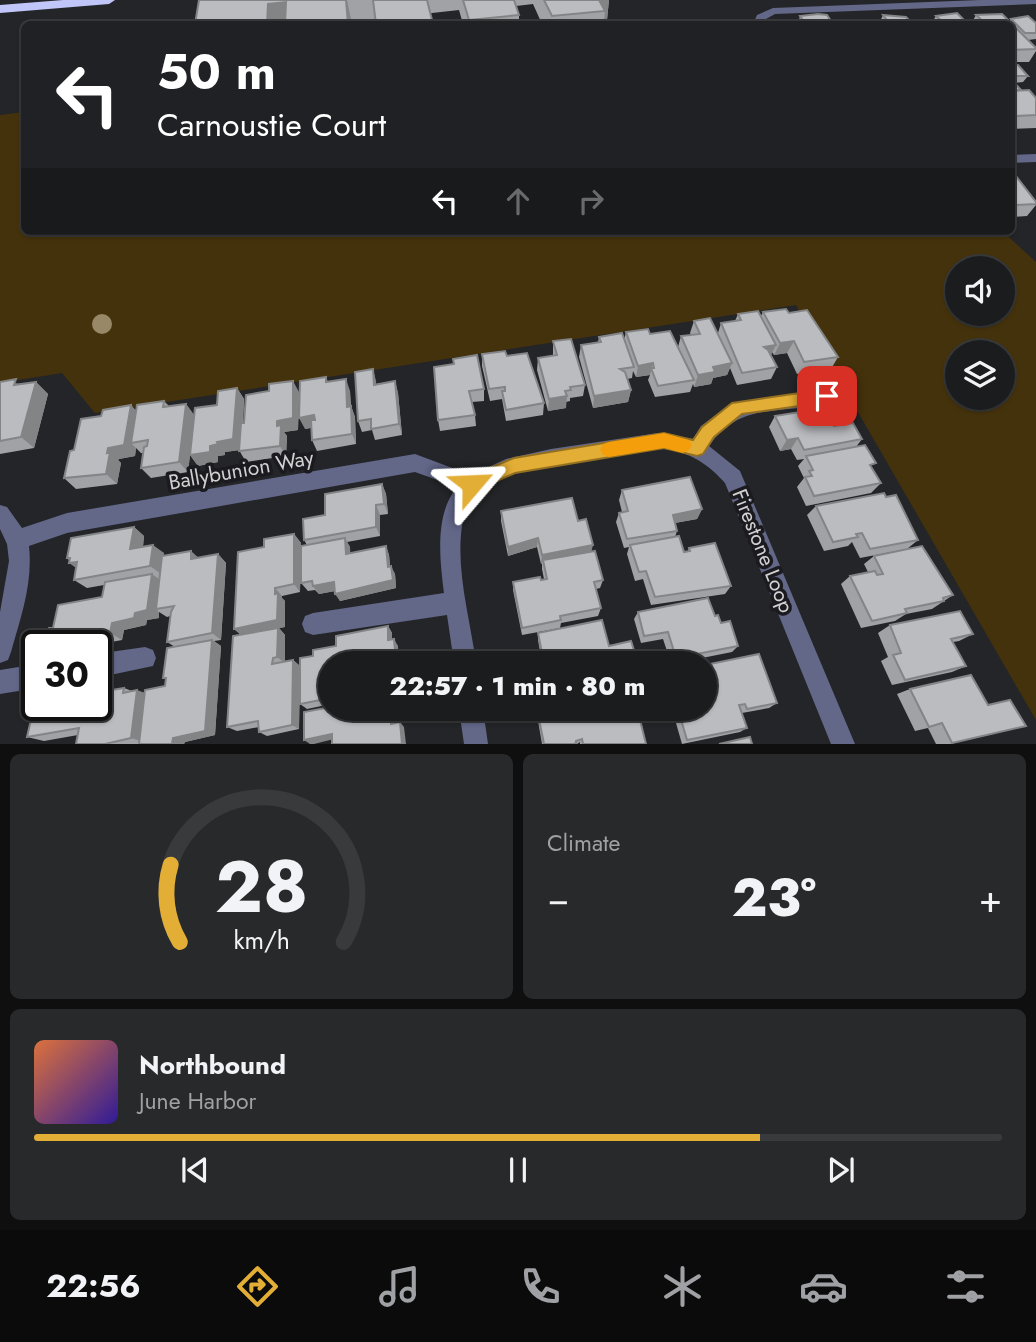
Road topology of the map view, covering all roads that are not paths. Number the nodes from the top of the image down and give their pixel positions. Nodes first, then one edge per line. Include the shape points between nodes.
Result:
1 (109, 0) edge
2 (1036, 1) edge
3 (0, 9) edge
4 (756, 21) edge
5 (1036, 158) edge
6 (1015, 159) edge
7 (827, 396) dead end
8 (697, 448) junction
9 (472, 484) junction
10 (0, 514) edge
11 (17, 540) junction
12 (457, 602) junction
13 (313, 624) dead end
14 (463, 651) edge
15 (0, 652) edge
16 (145, 658) dead end
17 (112, 663) edge
18 (21, 679) edge
19 (0, 682) edge
20 (473, 721) edge
21 (476, 744) edge
22 (843, 744) edge

1 - 3 highway
2 - 4 street via 773,11
5 - 6 street
7 - 8 street via 738,408 708,432
8 - 9 street, Firestone Loop via 664,441 514,466
8 - 22 street, Firestone Loop via 718,460 733,477
9 - 11 street, Ballybunion Way via 415,463 67,523
9 - 12 street via 459,500 450,545
10 - 11 street via 12,524
11 - 15 street via 21,568
12 - 13 street
12 - 14 street
16 - 17 street
18 - 19 street
20 - 21 street

